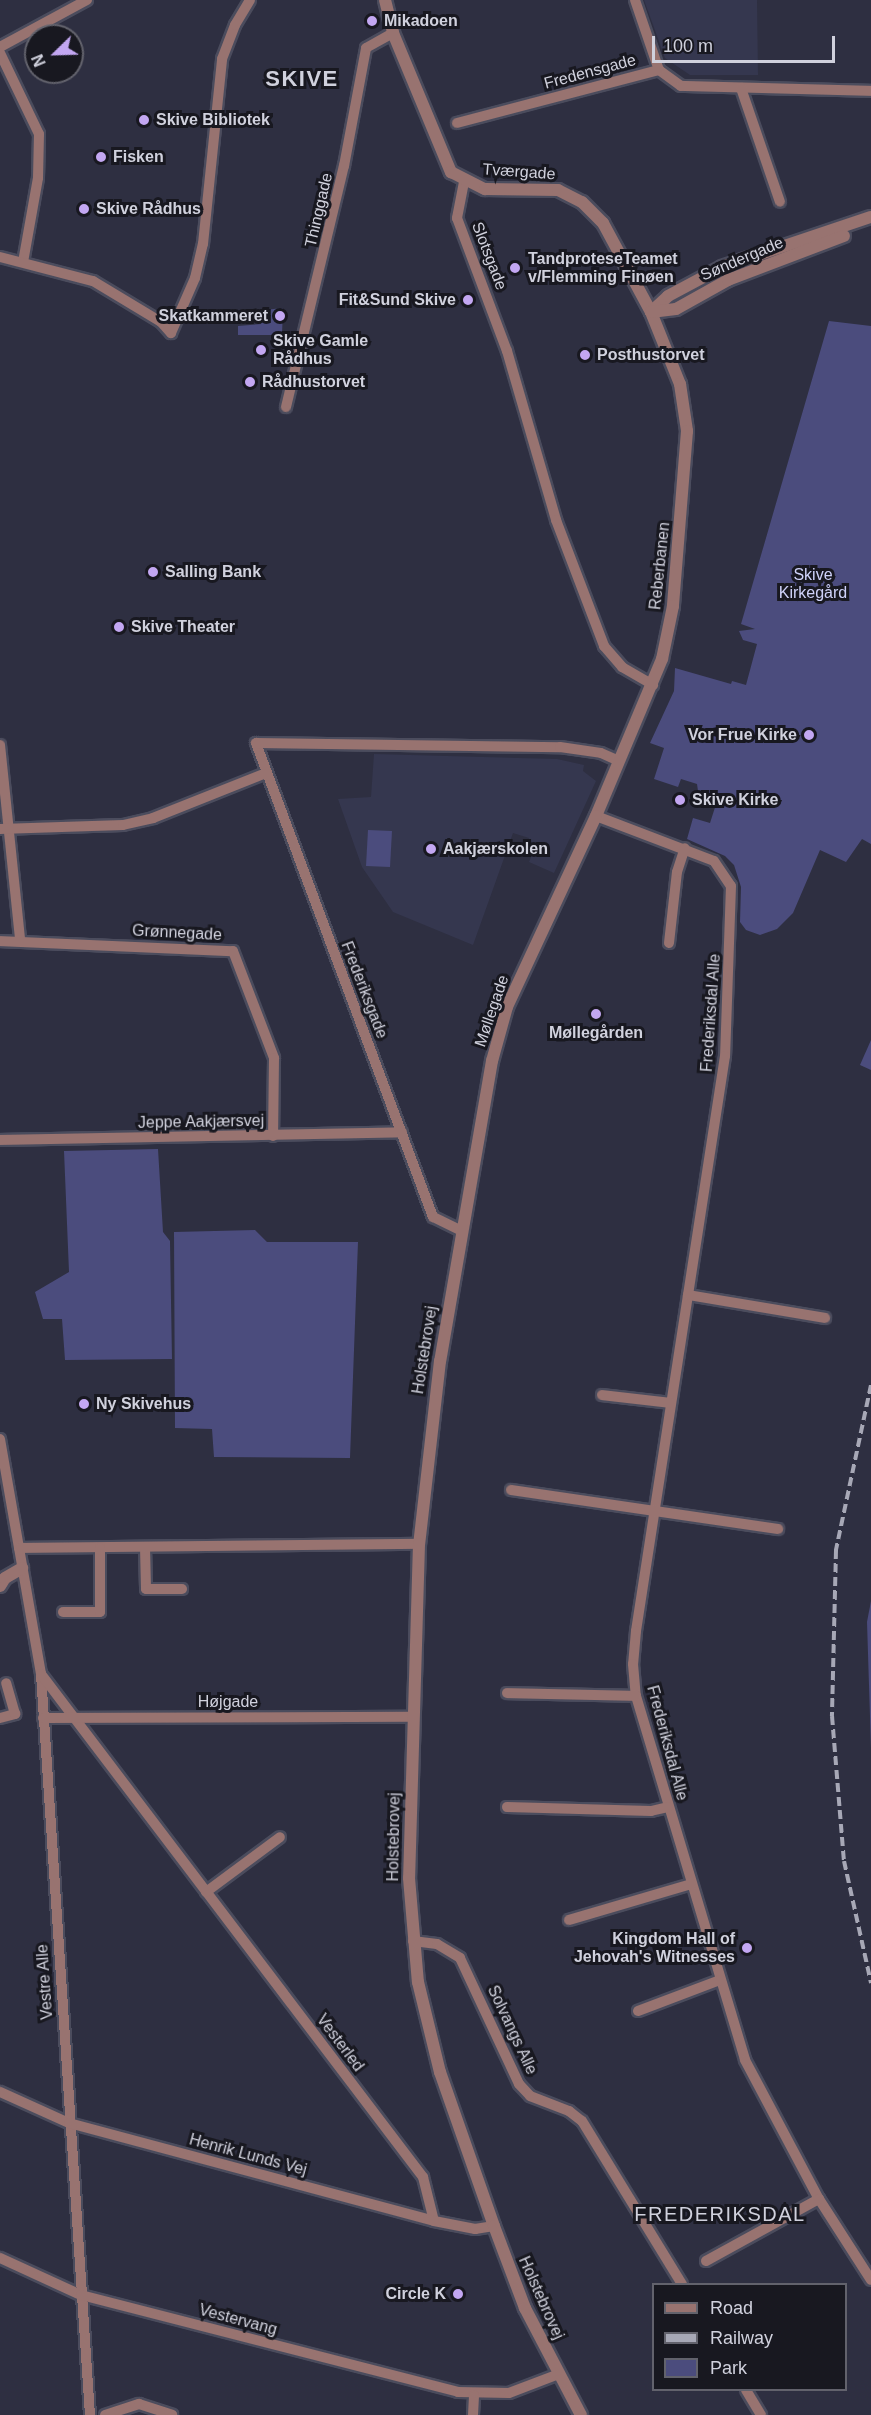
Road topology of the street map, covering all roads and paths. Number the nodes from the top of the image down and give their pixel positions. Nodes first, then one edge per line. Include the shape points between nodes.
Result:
1 (87, 0) edge
2 (250, 0) edge
3 (385, 0) edge
4 (635, 0) edge
5 (393, 33) junction
6 (0, 47) edge
7 (0, 53) edge
8 (659, 70) junction
9 (741, 88) junction
10 (871, 91) edge
11 (457, 123) dead end
12 (464, 182) junction
13 (780, 202) dead end
14 (871, 217) edge
15 (871, 225) edge
16 (0, 257) edge
17 (23, 262) junction
18 (651, 312) junction
19 (286, 407) dead end
20 (653, 685) junction
21 (0, 745) edge
22 (619, 762) junction
23 (266, 772) junction
24 (597, 816) junction
25 (5, 829) edge
26 (685, 848) junction
27 (20, 940) junction
28 (0, 942) edge
29 (669, 943) dead end
30 (402, 1132) junction
31 (273, 1136) junction
32 (0, 1140) edge
33 (462, 1231) junction
34 (688, 1295) junction
35 (825, 1318) dead end
36 (602, 1395) dead end
37 (671, 1403) junction
38 (0, 1439) edge
39 (511, 1490) dead end
40 (656, 1509) junction
41 (778, 1529) dead end
42 (419, 1545) junction
43 (145, 1547) junction
44 (19, 1548) junction
45 (100, 1548) junction
46 (22, 1568) junction
47 (0, 1586) edge
48 (182, 1589) dead end
49 (63, 1612) dead end
50 (41, 1674) junction
51 (6, 1683) dead end
52 (507, 1693) dead end
53 (636, 1696) junction
54 (74, 1717) junction
55 (413, 1717) junction
56 (0, 1718) edge
57 (43, 1718) junction
58 (507, 1806) dead end
59 (668, 1807) junction
60 (280, 1837) dead end
61 (691, 1884) junction
62 (206, 1892) junction
63 (569, 1920) dead end
64 (413, 1941) junction
65 (720, 1980) junction
66 (638, 2011) dead end
67 (0, 2092) edge
68 (69, 2123) junction
69 (819, 2199) junction
70 (434, 2221) junction
71 (494, 2226) junction
72 (0, 2258) edge
73 (706, 2261) dead end
74 (871, 2280) edge
75 (681, 2283) edge
76 (81, 2295) junction
77 (559, 2374) junction
78 (747, 2391) edge
79 (474, 2394) junction
80 (90, 2415) edge
81 (105, 2415) edge
82 (172, 2415) edge
83 (473, 2415) edge
84 (581, 2415) edge
85 (761, 2415) edge

1 - 6 street
2 - 17 street via 222,59 203,244 195,278 171,333 161,322 93,280
3 - 5 street
4 - 8 street
5 - 12 street via 443,160
5 - 19 street, Thinggade via 366,48 344,166
7 - 17 street via 39,134 38,178
8 - 9 street, Fredensgade via 681,86
8 - 11 street, Fredensgade
9 - 10 street, Fredensgade
9 - 13 street
12 - 18 street, Tværgade via 485,189 553,189 582,202 603,224
12 - 20 street, Slotsgade via 457,218 522,396 556,520 604,646 622,667
14 - 18 street, Søndergade via 728,264 668,296
15 - 18 street, Søndergade via 728,280 676,309
16 - 17 street
18 - 20 street, Reberbanen via 680,384 687,431 673,606
20 - 22 street, Reberbanen
21 - 25 street
22 - 23 street, Frederiksgade via 601,753 560,747 256,743
22 - 24 street, Reberbanen
23 - 25 street via 133,822
23 - 30 street, Frederiksgade
24 - 26 street, Frederiksdal Alle
24 - 33 street, Møllegade via 507,1007 492,1061
25 - 27 street
26 - 29 street via 677,872
26 - 34 street, Frederiksdal Alle via 716,863 731,886 725,1056
27 - 28 street, Grønnegade
27 - 31 street, Grønnegade via 233,951 274,1058
30 - 31 street, Jeppe Aakjærsvej
30 - 33 street, Frederiksgade via 433,1217
31 - 32 street, Jeppe Aakjærsvej
33 - 42 street, Holstebrovej via 431,1425
34 - 35 street
34 - 37 street, Frederiksdal Alle
36 - 37 street
37 - 40 street, Frederiksdal Alle
38 - 44 street, Vestre Alle
39 - 40 street
40 - 41 street
40 - 53 street, Frederiksdal Alle via 635,1642
42 - 43 street
42 - 55 street, Holstebrovej
43 - 45 street
43 - 48 street via 146,1589
44 - 45 street
44 - 46 street, Vestre Alle
45 - 49 street via 100,1612
46 - 47 street via 5,1578
46 - 50 street, Vestre Alle
50 - 54 street, Vesterled
50 - 57 street, Vestre Alle
51 - 56 street via 15,1714
52 - 53 street
53 - 59 street, Frederiksdal Alle
54 - 55 street, Højgade
54 - 57 street, Højgade
54 - 62 street, Vesterled
55 - 64 street, Holstebrovej via 409,1878
57 - 68 street, Vestre Alle
58 - 59 street via 651,1811
59 - 61 street, Frederiksdal Alle
60 - 62 street
61 - 63 street
61 - 65 street, Frederiksdal Alle
62 - 70 street, Vesterled via 423,2177
64 - 71 street, Holstebrovej via 426,2019 440,2072
64 - 75 street, Solvangs Alle via 437,1944 460,1958 519,2084 530,2096 569,2110 582,2121
65 - 66 street
65 - 69 street, Frederiksdal Alle via 745,2060
67 - 68 street, Henrik Lunds Vej
68 - 70 street, Henrik Lunds Vej
68 - 76 street, Vestre Alle
69 - 73 street
69 - 74 street, Frederiksdal Alle
70 - 71 street, Henrik Lunds Vej via 475,2229
71 - 77 street, Holstebrovej via 525,2308
72 - 76 street, Vestervang
76 - 79 street, Vestervang
76 - 80 street, Vestre Alle
77 - 79 street, Vestervang via 519,2391
77 - 84 street, Holstebrovej
78 - 85 street
79 - 83 street
81 - 82 street via 139,2404

